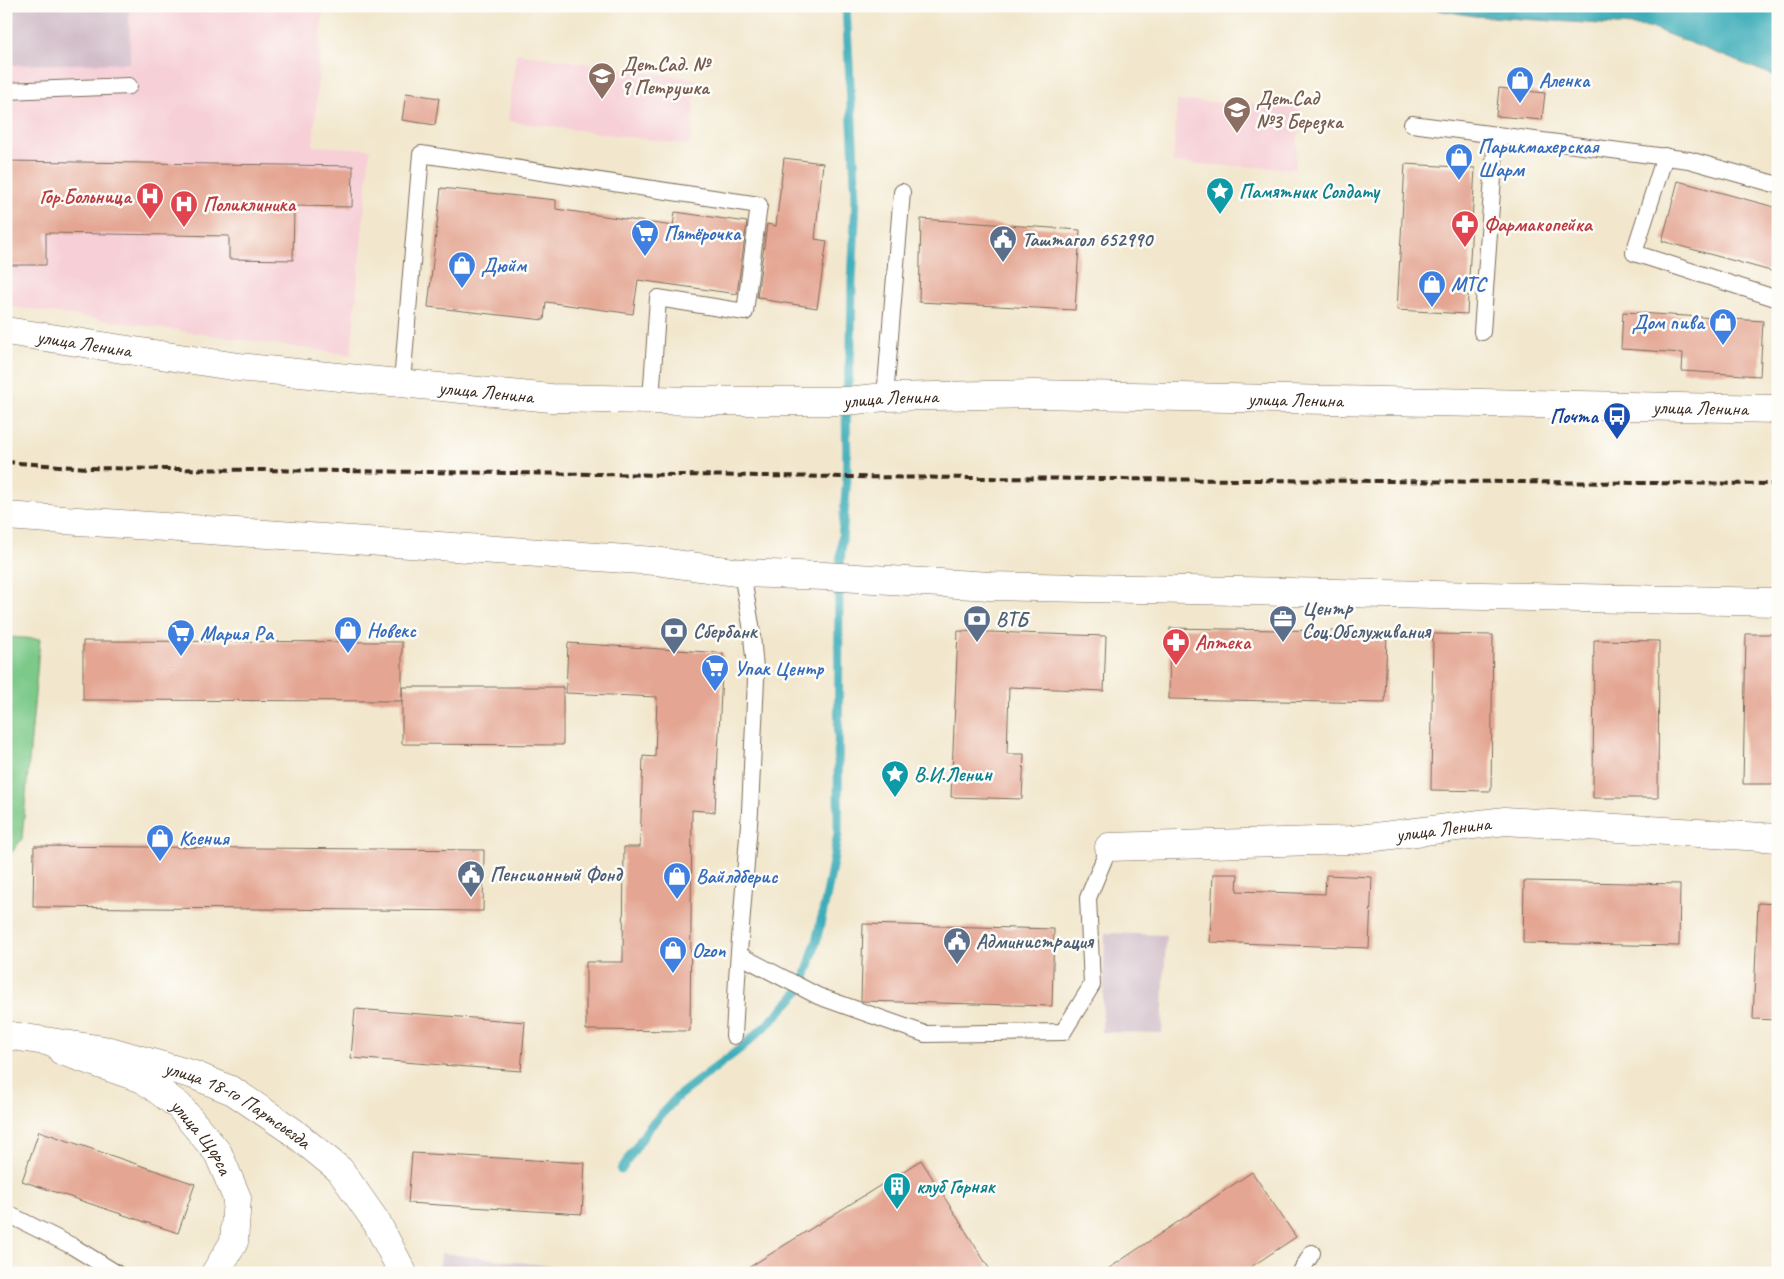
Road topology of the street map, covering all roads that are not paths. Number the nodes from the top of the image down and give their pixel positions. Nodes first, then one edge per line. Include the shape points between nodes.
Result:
1 (129, 86) dead end
2 (6, 91) edge
3 (1412, 124) dead end
4 (1496, 135) junction
5 (1665, 156) junction
6 (1778, 185) edge
7 (902, 192) dead end
8 (1778, 299) edge
9 (6, 331) edge
10 (1482, 332) dead end
11 (402, 383) junction
12 (885, 397) junction
13 (651, 400) junction
14 (1778, 409) edge
15 (6, 516) edge
16 (742, 573) junction
17 (1778, 602) edge
18 (1778, 838) edge
19 (1109, 847) joint
20 (739, 955) junction
21 (14, 1035) edge
22 (734, 1036) dead end
23 (6, 1213) edge
24 (1312, 1253) dead end
25 (116, 1273) edge
26 (215, 1273) edge
27 (403, 1273) edge
28 (1300, 1273) edge

1 - 2 lane
3 - 4 lane
4 - 5 lane
4 - 10 lane
5 - 6 lane
5 - 8 lane via 1634,253
7 - 12 lane
9 - 11 street, улица Ленина via 238,367
11 - 13 street, улица Ленина via 552,398
11 - 13 lane via 421,154 759,205 745,312 658,298
12 - 13 street, улица Ленина
12 - 14 street, улица Ленина via 1035,394
15 - 16 street via 655,562
16 - 17 street via 990,586
16 - 20 lane via 756,679
18 - 19 street, улица Ленина via 1504,822 1351,840
19 - 20 lane via 1088,898 1092,986 1063,1032 925,1034 818,996
20 - 22 lane
21 - 26 street, улица Щорса via 143,1079 179,1106 218,1153 237,1198 234,1242
21 - 27 street, улица 18-го Партсьезда via 110,1051 194,1075 233,1091 292,1131 340,1170 377,1223
23 - 25 lane via 72,1246
24 - 28 lane

